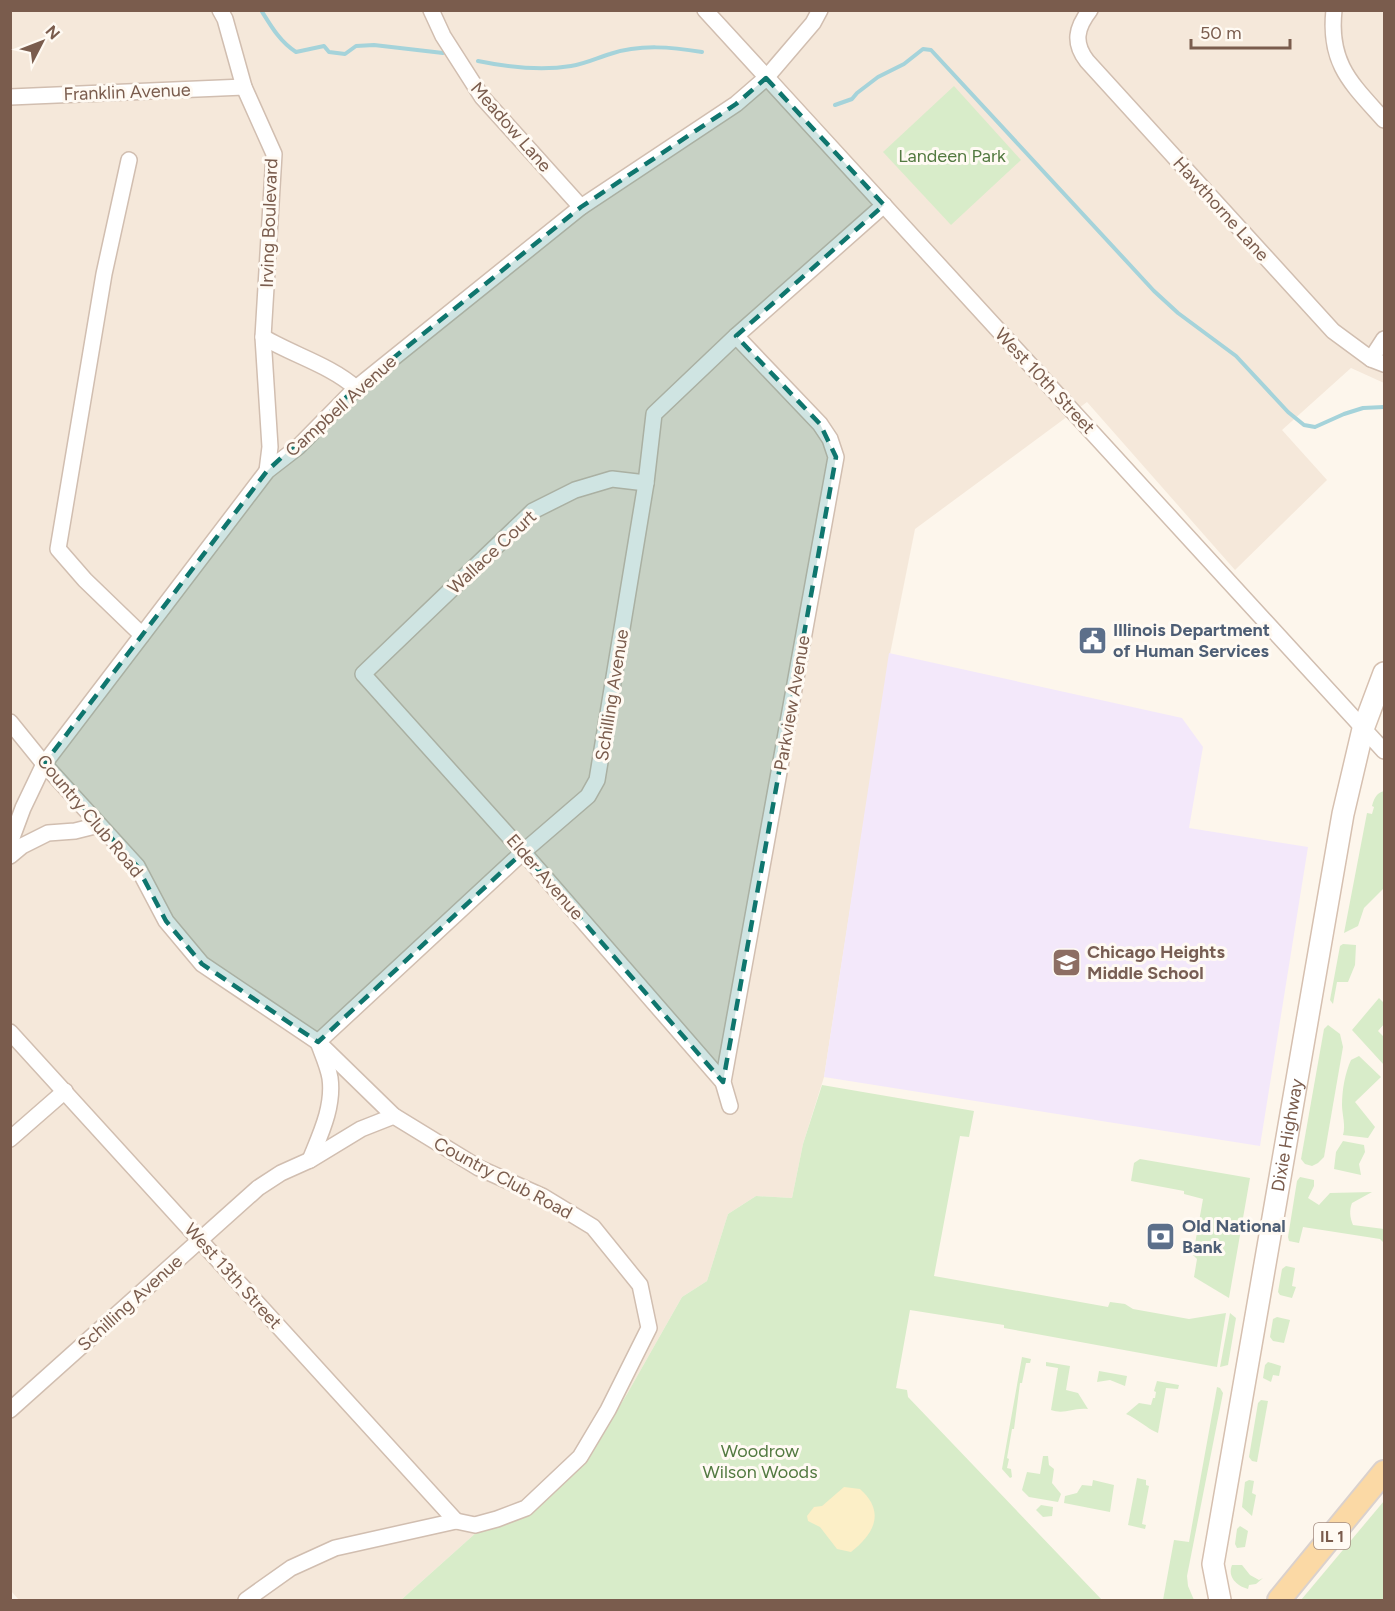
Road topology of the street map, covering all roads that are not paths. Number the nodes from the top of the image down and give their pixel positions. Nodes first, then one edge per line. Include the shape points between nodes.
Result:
1 (220, 10) edge
2 (431, 10) edge
3 (705, 10) edge
4 (820, 10) edge
5 (1090, 10) edge
6 (1334, 10) edge
7 (766, 78) junction
8 (244, 87) junction
9 (10, 97) edge
10 (1384, 120) edge
11 (129, 160) dead end
12 (884, 205) junction
13 (581, 207) junction
14 (736, 336) junction
15 (263, 337) junction
16 (1384, 339) edge
17 (1378, 362) edge
18 (356, 388) junction
19 (267, 471) junction
20 (646, 483) junction
21 (142, 636) junction
22 (1384, 673) edge
23 (363, 674) joint
24 (10, 722) edge
25 (1363, 729) junction
26 (1384, 751) edge
27 (44, 764) junction
28 (99, 825) junction
29 (10, 843) edge
30 (523, 852) junction
31 (10, 856) edge
32 (10, 1032) edge
33 (318, 1042) junction
34 (723, 1082) junction
35 (64, 1091) junction
36 (730, 1106) dead end
37 (394, 1116) junction
38 (10, 1139) edge
39 (310, 1160) junction
40 (200, 1240) junction
41 (10, 1410) edge
42 (1384, 1472) edge
43 (456, 1521) junction
44 (246, 1600) edge
45 (1220, 1600) edge
46 (1279, 1600) edge

1 - 8 street, Irving Boulevard
2 - 13 street, Meadow Lane via 482,97
3 - 7 street, West 10th Street
4 - 7 street, Campbell Avenue
5 - 17 street, Hawthorne Lane via 1077,36 1087,61 1333,331
6 - 10 street via 1334,40 1342,70
7 - 12 street, West 10th Street
7 - 13 street, Campbell Avenue via 736,104
8 - 9 street, Franklin Avenue
8 - 15 street, Irving Boulevard via 274,154
11 - 21 street via 104,274 58,549
12 - 14 street, Schilling Avenue
12 - 25 street, West 10th Street
13 - 18 street, Campbell Avenue
14 - 20 street, Schilling Avenue via 654,414
14 - 34 street, Parkview Avenue via 820,424 836,458
15 - 18 street via 343,376
15 - 19 street, Irving Boulevard via 270,447
16 - 17 street
18 - 19 street, Campbell Avenue via 298,447
19 - 21 street, Campbell Avenue
20 - 23 street, Wallace Court via 612,479 575,490 533,511
20 - 30 street, Schilling Avenue via 597,780 588,796
21 - 27 street, Campbell Avenue
22 - 25 main road, Dixie Highway
23 - 30 street, Elder Avenue
24 - 27 street, Country Club Road
25 - 26 street, West 10th Street
25 - 45 main road, Dixie Highway via 1343,814 1213,1564
27 - 28 street, Country Club Road
27 - 29 street, Campbell Avenue
28 - 31 street via 48,833
28 - 33 street, Country Club Road via 136,866 166,921 202,964
30 - 33 street, Schilling Avenue
30 - 34 street, Elder Avenue
32 - 35 street, West 13th Street
33 - 37 street, Country Club Road
33 - 39 street via 330,1078 329,1105
34 - 36 street, Parkview Avenue
35 - 38 street
35 - 40 street, West 13th Street
37 - 39 street, Schilling Avenue via 361,1129
37 - 43 street, Country Club Road via 479,1168 542,1196 593,1227 640,1285 650,1328 580,1457 526,1508 475,1525
39 - 40 street, Schilling Avenue via 258,1188
40 - 41 street, Schilling Avenue
40 - 43 street, West 13th Street
42 - 46 main road, IL 1
43 - 44 street via 335,1548 291,1568

